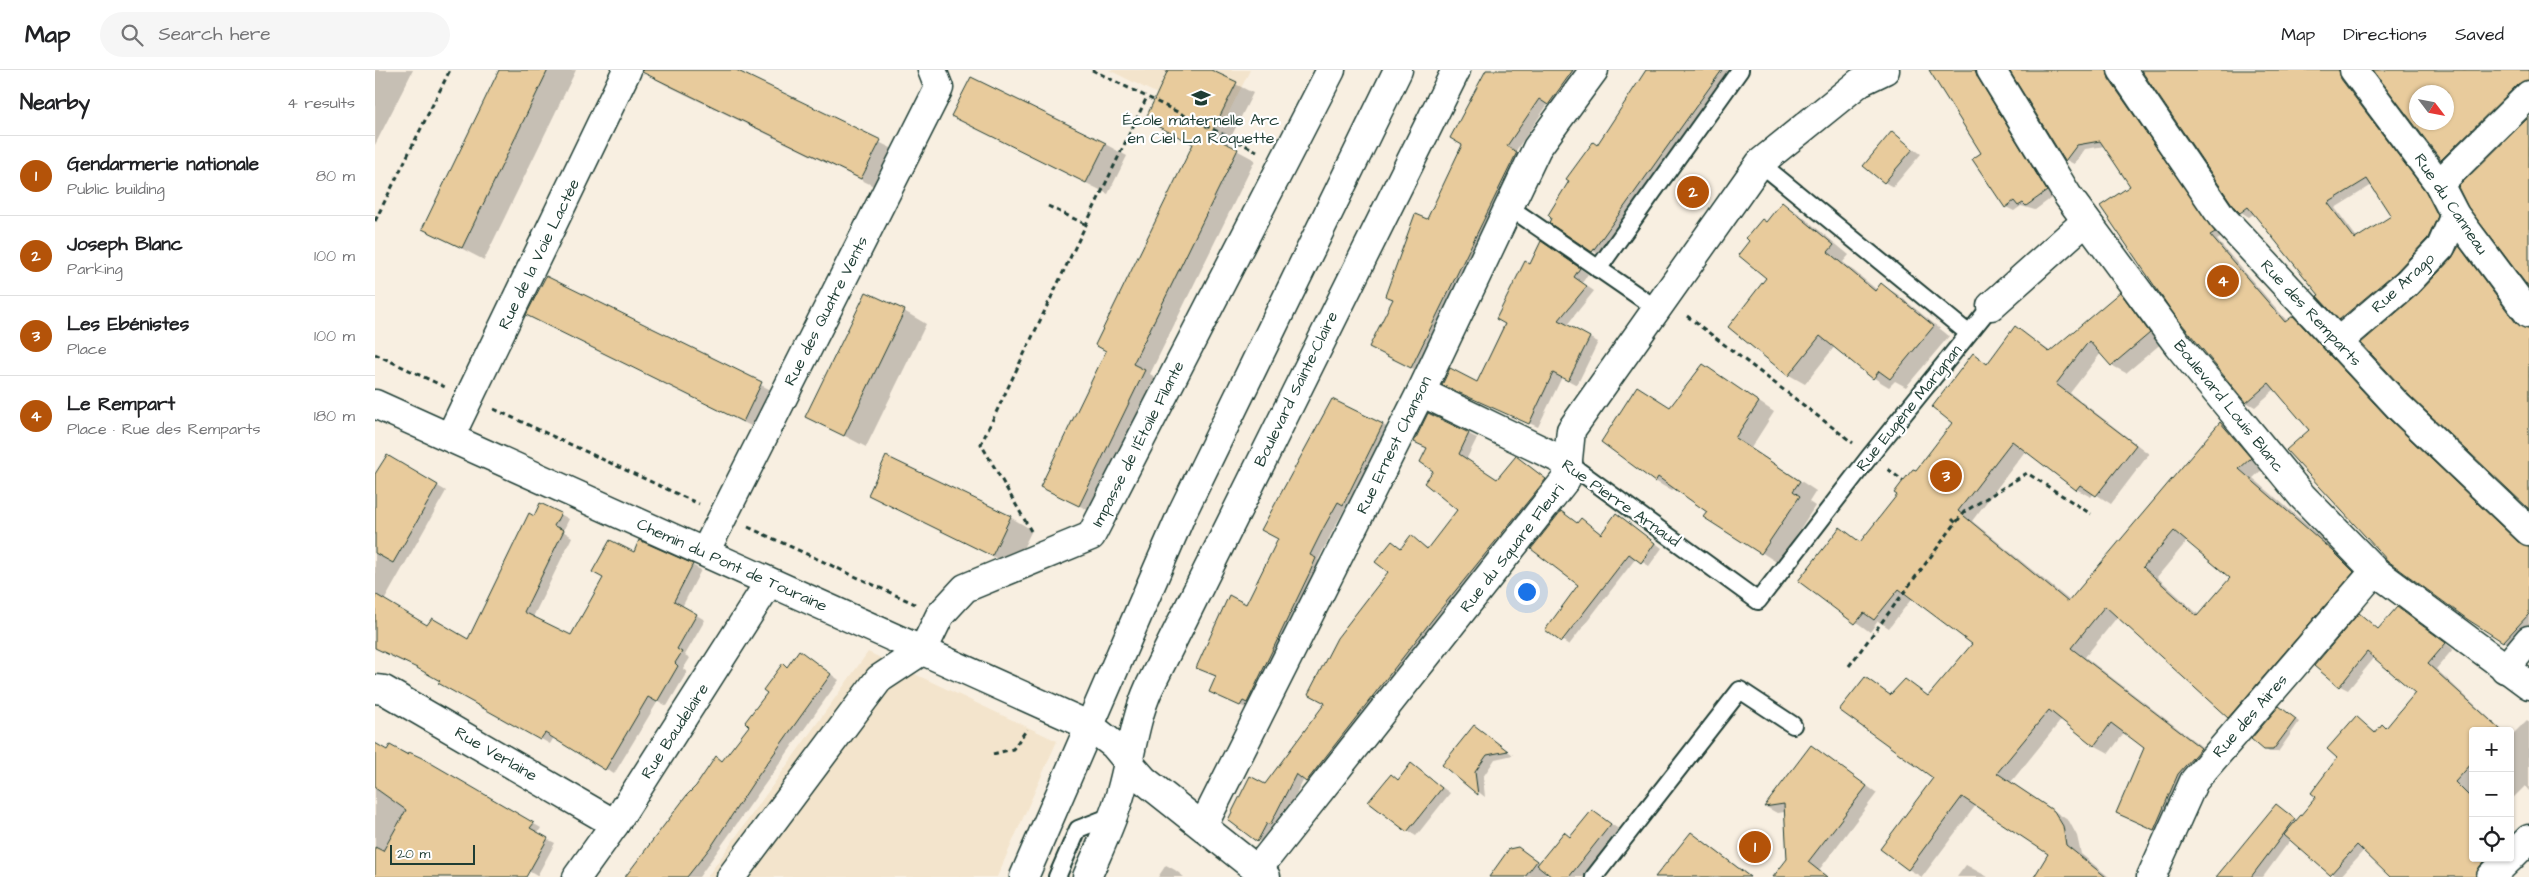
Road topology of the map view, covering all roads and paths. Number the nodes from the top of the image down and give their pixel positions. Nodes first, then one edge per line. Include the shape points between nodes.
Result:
1 (450, 70) edge
2 (627, 70) edge
3 (932, 70) edge
4 (1092, 70) edge
5 (1331, 70) edge
6 (1398, 70) edge
7 (1455, 70) edge
8 (1594, 70) edge
9 (1740, 70) edge
10 (1885, 70) edge
11 (1991, 70) edge
12 (2122, 70) edge
13 (2354, 70) edge
14 (1855, 76) edge
15 (2529, 95) edge
16 (1147, 97) junction
17 (1760, 162) junction
18 (1283, 164) junction
19 (2439, 184) junction
20 (1048, 206) dead end
21 (1509, 207) junction
22 (2455, 215) junction
23 (375, 221) edge
24 (2086, 221) junction
25 (1087, 225) junction
26 (1598, 269) junction
27 (1660, 304) junction
28 (1991, 306) joint
29 (2529, 314) edge
30 (1969, 333) junction
31 (2338, 342) junction
32 (375, 354) edge
33 (1421, 392) junction
34 (469, 398) junction
35 (375, 404) edge
36 (449, 437) junction
37 (1870, 456) junction
38 (1568, 463) junction
39 (1903, 481) dead end
40 (2091, 514) dead end
41 (1952, 519) dead end
42 (1956, 523) junction
43 (2529, 531) edge
44 (705, 552) junction
45 (1045, 555) junction
46 (2375, 571) junction
47 (767, 581) junction
48 (1758, 601) joint
49 (2529, 640) edge
50 (923, 650) junction
51 (1849, 666) dead end
52 (2505, 669) junction
53 (2529, 685) edge
54 (375, 689) edge
55 (1103, 692) junction
56 (1041, 704) junction
57 (1140, 708) junction
58 (1793, 725) dead end
59 (1090, 726) junction
60 (993, 754) dead end
61 (1129, 763) junction
62 (1114, 815) junction
63 (615, 824) junction
64 (1203, 826) junction
65 (2529, 839) edge
66 (2514, 854) edge
67 (2506, 862) edge
68 (1262, 874) edge
69 (577, 877) edge
70 (731, 877) edge
71 (1024, 877) edge
72 (1057, 877) edge
73 (1087, 877) edge
74 (1594, 877) edge
75 (2151, 877) edge
76 (2491, 877) edge

1 - 23 path
2 - 34 street, Rue de la Voie Lactée
3 - 44 street, Rue des Quatre Vents via 939,88
4 - 16 path
5 - 18 street, Impasse de l'Étoile Filante
6 - 55 street via 1182,513
7 - 57 street, Boulevard Sainte-Claire
8 - 21 street, Rue Ernest Chanson via 1537,148
9 - 26 lane
10 - 14 street, Rue du Square Fleuri
11 - 24 street, Boulevard Louis Blanc
12 - 31 street, Rue des Remparts via 2222,217
13 - 19 street, Rue du Canneau
14 - 17 street, Rue du Square Fleuri
15 - 19 street
16 - 18 path
16 - 25 path
17 - 27 street, Rue du Square Fleuri
17 - 30 lane, Rue Eugène Marignan
18 - 45 street, Impasse de l'Étoile Filante via 1091,536
19 - 22 street, Rue du Canneau
20 - 25 path
21 - 26 lane
21 - 33 street, Rue Ernest Chanson
22 - 29 street, Rue du Canneau
22 - 31 street, Rue Arago via 2441,247 2407,283
24 - 28 street
24 - 46 street, Boulevard Louis Blanc via 2178,345 2302,496
25 - 45 path via 981,444
26 - 27 lane
27 - 37 path
27 - 38 street, Rue du Square Fleuri via 1571,430
28 - 30 lane
30 - 37 lane, Rue Eugène Marignan
31 - 43 street, Rue des Remparts via 2399,407
32 - 34 path
33 - 38 street, Rue Pierre Arnaud
33 - 64 street, Rue Ernest Chanson
34 - 36 street, Rue de la Voie Lactée
35 - 36 street, Chemin du Pont de Touraine
36 - 44 street, Chemin du Pont de Touraine
37 - 39 path
37 - 48 lane, Rue Eugène Marignan
38 - 48 lane, Rue Pierre Arnaud
38 - 68 street, Rue du Square Fleuri via 1566,479
40 - 42 path via 2027,473 1964,512
41 - 42 path
42 - 51 path
44 - 47 street, Chemin du Pont de Touraine
45 - 50 street, Impasse de l'Étoile Filante via 965,588 939,615
46 - 52 street, Boulevard Louis Blanc
46 - 75 street, Rue des Aires via 2194,781
47 - 50 street, Chemin du Pont de Touraine
47 - 63 street, Rue Baudelaire
49 - 52 street
50 - 56 street, Chemin du Pont de Touraine
50 - 70 street via 879,679
52 - 53 street, Boulevard Louis Blanc
54 - 63 street, Rue Verlaine via 384,690
55 - 57 street
55 - 59 street
56 - 59 street, Chemin du Pont de Touraine
56 - 60 path via 1013,749
57 - 61 street, Boulevard Sainte-Claire
58 - 74 lane via 1740,690
59 - 61 street via 1115,745
59 - 71 street
61 - 62 street, Boulevard Sainte-Claire
61 - 64 street via 1144,780
62 - 72 lane via 1078,829
62 - 73 street, Boulevard Sainte-Claire
63 - 69 street, Rue Baudelaire
64 - 68 street
65 - 66 street
67 - 76 street

